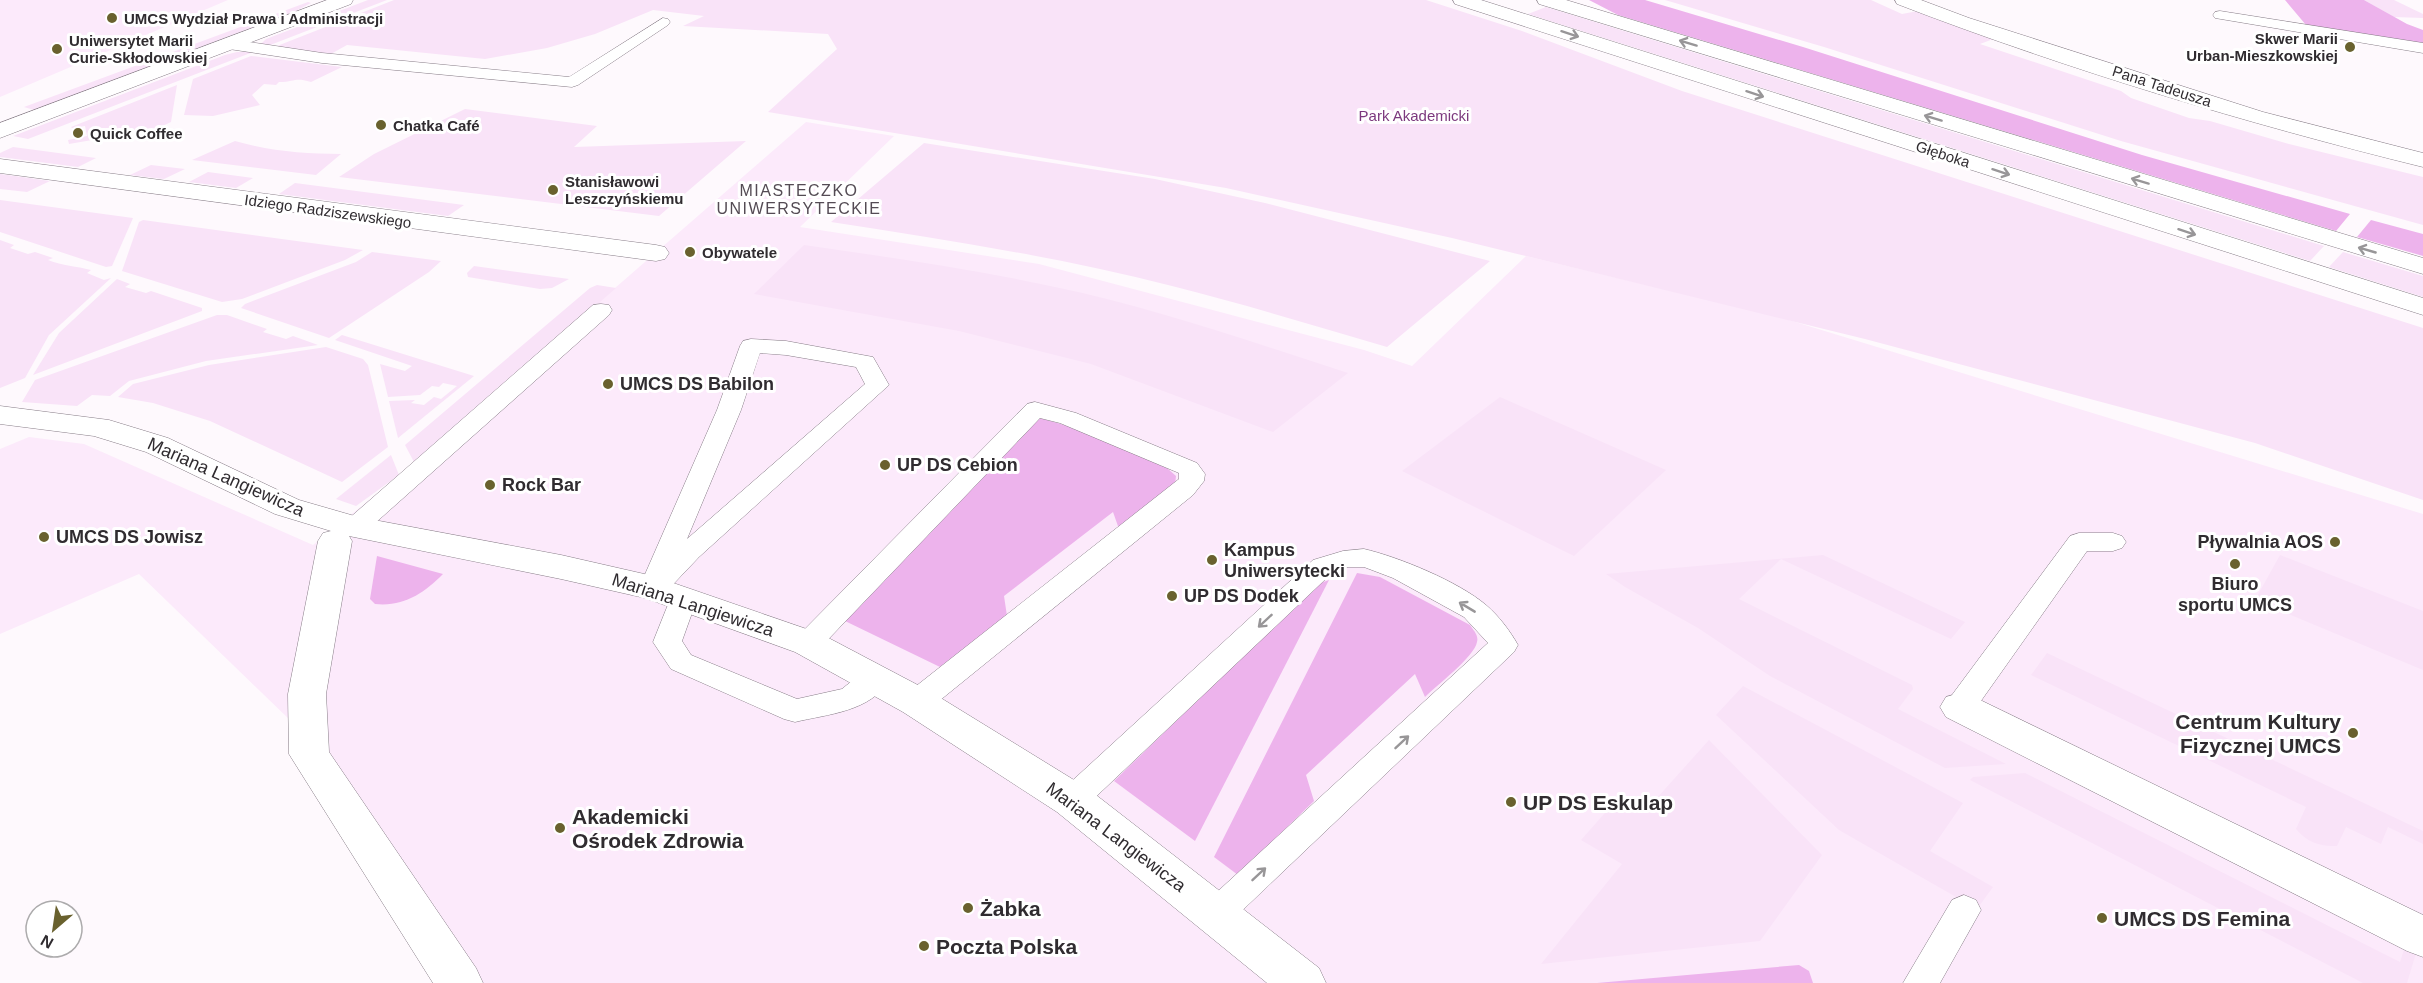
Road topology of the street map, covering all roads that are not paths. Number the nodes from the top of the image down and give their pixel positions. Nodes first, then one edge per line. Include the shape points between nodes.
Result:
1 (344, 0) edge
2 (1462, 0) edge
3 (1546, 0) edge
4 (1904, 0) edge
5 (1505, 8) edge
6 (2220, 15) dead end
7 (663, 22) dead end
8 (229, 44) junction
9 (2423, 48) edge
10 (0, 132) edge
11 (2423, 160) edge
12 (0, 166) edge
13 (656, 253) dead end
14 (2423, 266) edge
15 (2423, 307) edge
16 (601, 310) dead end
17 (0, 415) edge
18 (345, 534) junction
19 (2113, 542) dead end
20 (668, 594) junction
21 (808, 643) junction
22 (875, 679) junction
23 (917, 702) junction
24 (1960, 707) joint
25 (1072, 800) junction
26 (1964, 910) dead end
27 (1216, 914) junction
28 (2423, 937) edge
29 (459, 983) edge
30 (1302, 983) edge
31 (1921, 983) edge

1 - 8 street
2 - 5 street, Głęboka
14 -> 3 street, Głęboka
4 - 11 street, Pana Tadeusza via 2255,117
5 -> 15 street, Głęboka
6 - 9 lane
7 - 8 lane via 573,82 322,58
8 - 10 street
12 - 13 street, Idziego Radziszewskiego
16 - 18 lane
17 - 18 street, Mariana Langiewicza via 98,427 157,445
18 - 20 street, Mariana Langiewicza via 561,567
18 - 29 street via 321,622 307,694 309,754
19 - 24 lane via 2079,542
20 - 20 lane via 690,550 877,385 865,362 751,346 729,410 686,505
20 - 21 street, Mariana Langiewicza
20 - 22 lane via 667,642 681,662 795,711 851,698
21 - 22 street, Mariana Langiewicza
21 - 23 lane via 1035,409 1068,418 1188,468 1191,481 1184,489
22 - 23 street, Mariana Langiewicza
23 - 25 street, Mariana Langiewicza
24 - 28 street
25 - 27 street, Mariana Langiewicza
27 -> 25 lane via 1504,645 1491,626 1472,609 1383,562 1348,558 1323,566
26 - 31 lane
27 - 30 street, Mariana Langiewicza

